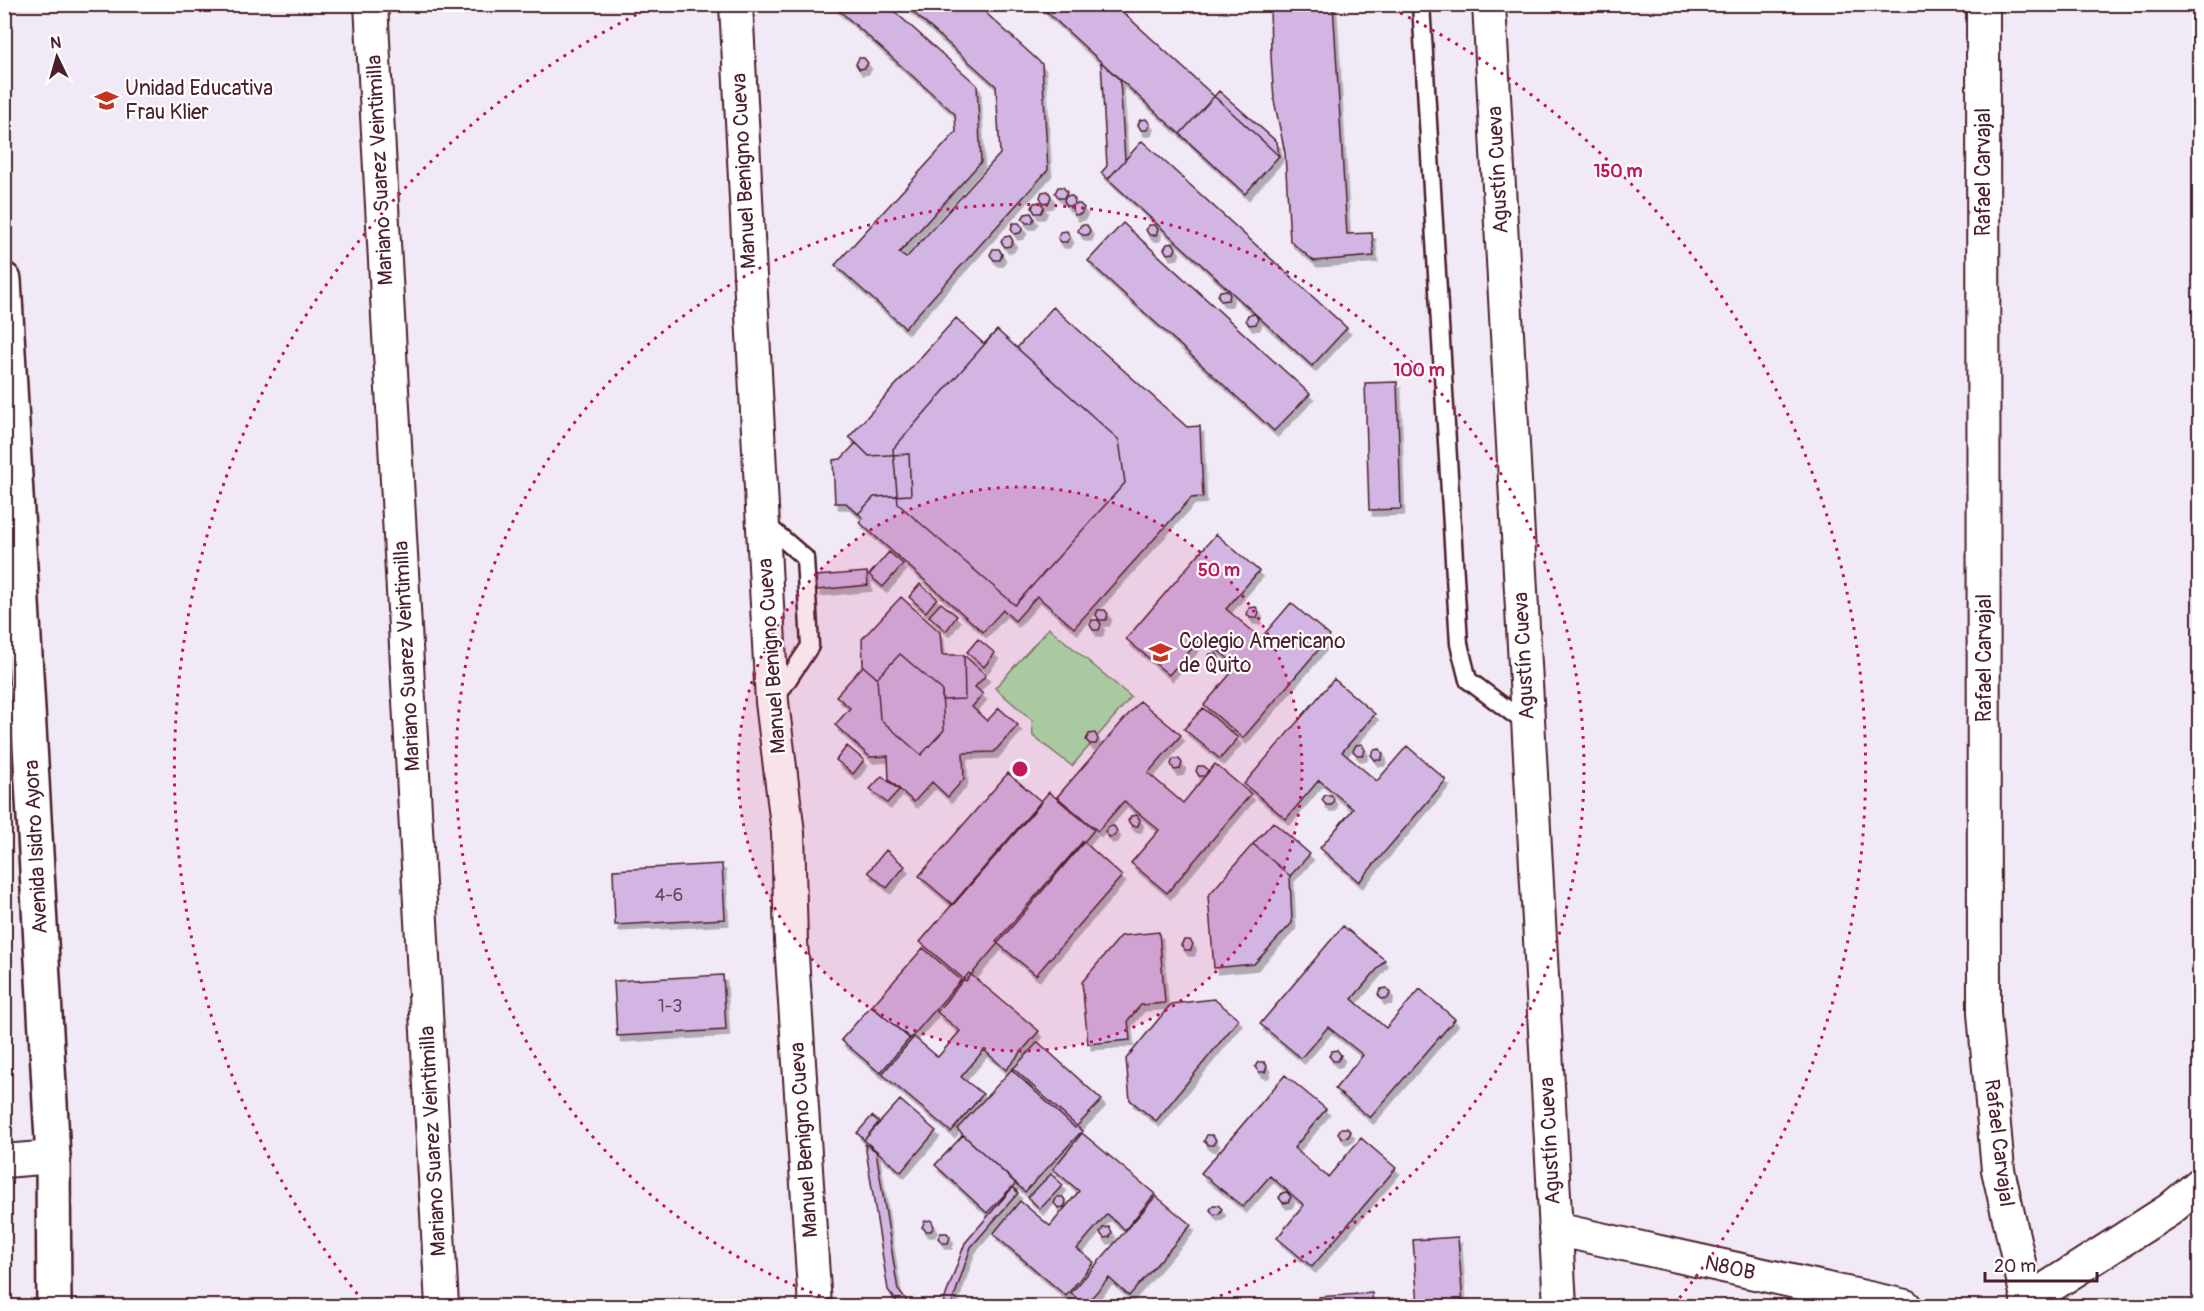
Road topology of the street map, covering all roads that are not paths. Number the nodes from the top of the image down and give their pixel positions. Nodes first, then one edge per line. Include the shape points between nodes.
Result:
1 (371, 4) edge
2 (735, 4) edge
3 (1421, 4) edge
4 (1489, 4) edge
5 (1983, 4) edge
6 (4, 280) edge
7 (762, 521) junction
8 (772, 702) junction
9 (1527, 724) junction
10 (53, 1157) junction
11 (4, 1161) edge
12 (2199, 1184) edge
13 (1555, 1229) junction
14 (2028, 1304) edge
15 (54, 1306) edge
16 (442, 1306) edge
17 (814, 1306) edge
18 (1560, 1306) edge
19 (1905, 1306) edge

1 - 16 street, Mariano Suarez Veintimilla
2 - 7 street, Manuel Benigno Cueva
3 - 9 lane via 1459,645 1468,680
4 - 9 street, Agustín Cueva
5 - 14 street, Rafael Carvajal via 1984,1013 1998,1170
6 - 10 street, Avenida Isidro Ayora
7 - 8 street, Manuel Benigno Cueva
7 - 8 lane via 804,558 810,636 810,646
8 - 17 street, Manuel Benigno Cueva via 788,833
9 - 13 street, Agustín Cueva
10 - 11 street
10 - 15 street, Avenida Isidro Ayora
12 - 14 street via 2169,1210
13 - 18 street, Agustín Cueva
13 - 19 street, N80B

